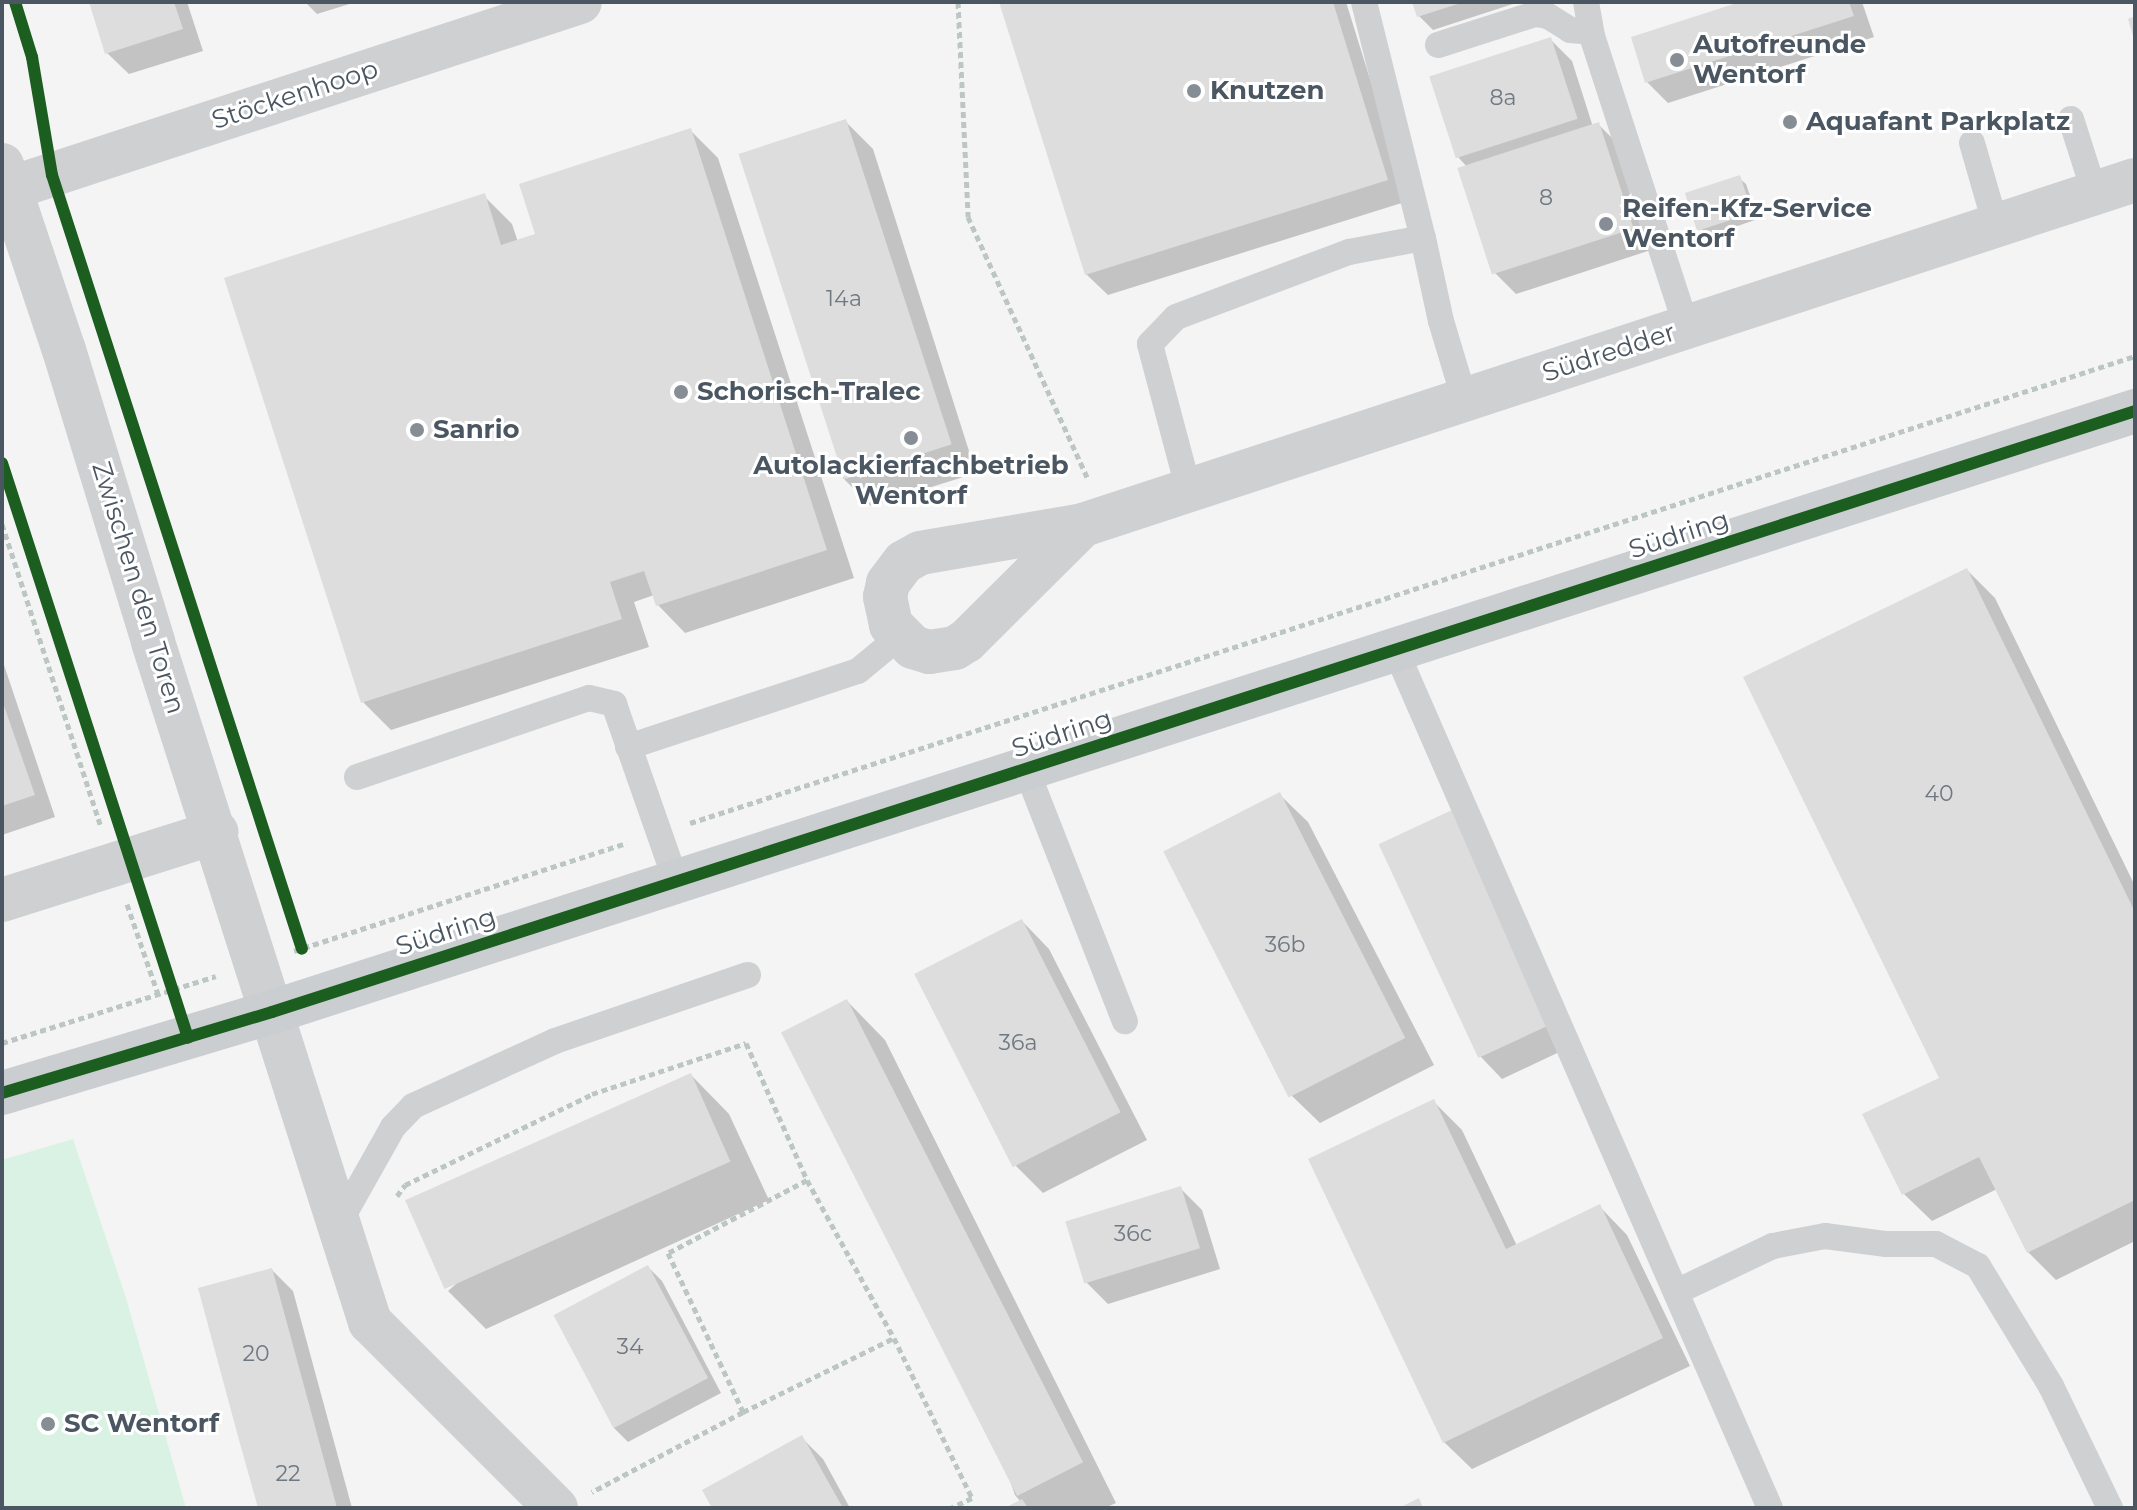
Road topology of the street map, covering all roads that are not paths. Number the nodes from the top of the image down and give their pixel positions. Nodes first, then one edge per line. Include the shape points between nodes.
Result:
1 (580, 2) edge
2 (1364, 2) edge
3 (1586, 2) edge
4 (1591, 32) junction
5 (1438, 45) dead end
6 (2071, 119) dead end
7 (1972, 143) dead end
8 (5, 182) edge
9 (2115, 187) edge
10 (1996, 226) junction
11 (1423, 238) junction
12 (1687, 328) junction
13 (1465, 401) junction
14 (2135, 411) edge
15 (1189, 491) junction
16 (1083, 525) junction
17 (899, 637) junction
18 (1395, 649) junction
19 (628, 747) junction
20 (1026, 769) junction
21 (357, 777) dead end
22 (216, 832) junction
23 (676, 881) junction
24 (2, 900) edge
25 (748, 975) dead end
26 (272, 1012) junction
27 (1125, 1021) dead end
28 (2, 1093) edge
29 (339, 1223) junction
30 (1676, 1292) junction
31 (554, 1501) edge
32 (1770, 1508) edge
33 (2110, 1508) edge

1 - 8 street, Stöckenhoop
2 - 11 lane
3 - 4 lane
4 - 5 lane via 1570,30 1535,14
4 - 12 lane
6 - 9 lane
7 - 10 lane
8 - 22 street, Zwischen den Toren
9 - 10 street, Südredder
10 - 12 street, Südredder
11 - 13 lane
11 - 15 lane via 1349,252 1176,317 1150,344
12 - 13 street, Südredder
13 - 15 street, Südredder
14 - 18 main road, Südring
15 - 16 street, Südredder
16 - 17 street, Südredder via 955,648 929,652
16 - 17 street, Südredder via 911,557 894,571 885,597 886,612
17 - 19 lane via 858,671
18 - 20 main road, Südring
18 - 30 lane
19 - 21 lane via 614,704 589,698
19 - 23 lane
20 - 23 main road, Südring
20 - 27 lane
22 - 24 street
22 - 26 street, Zwischen den Toren
23 - 26 main road, Südring
25 - 29 lane via 555,1041 413,1106 393,1127
26 - 28 main road, Südring
26 - 29 street
29 - 31 street via 370,1322
30 - 32 lane
30 - 33 lane via 1773,1246 1825,1236 1936,1244 1978,1266 2051,1386

